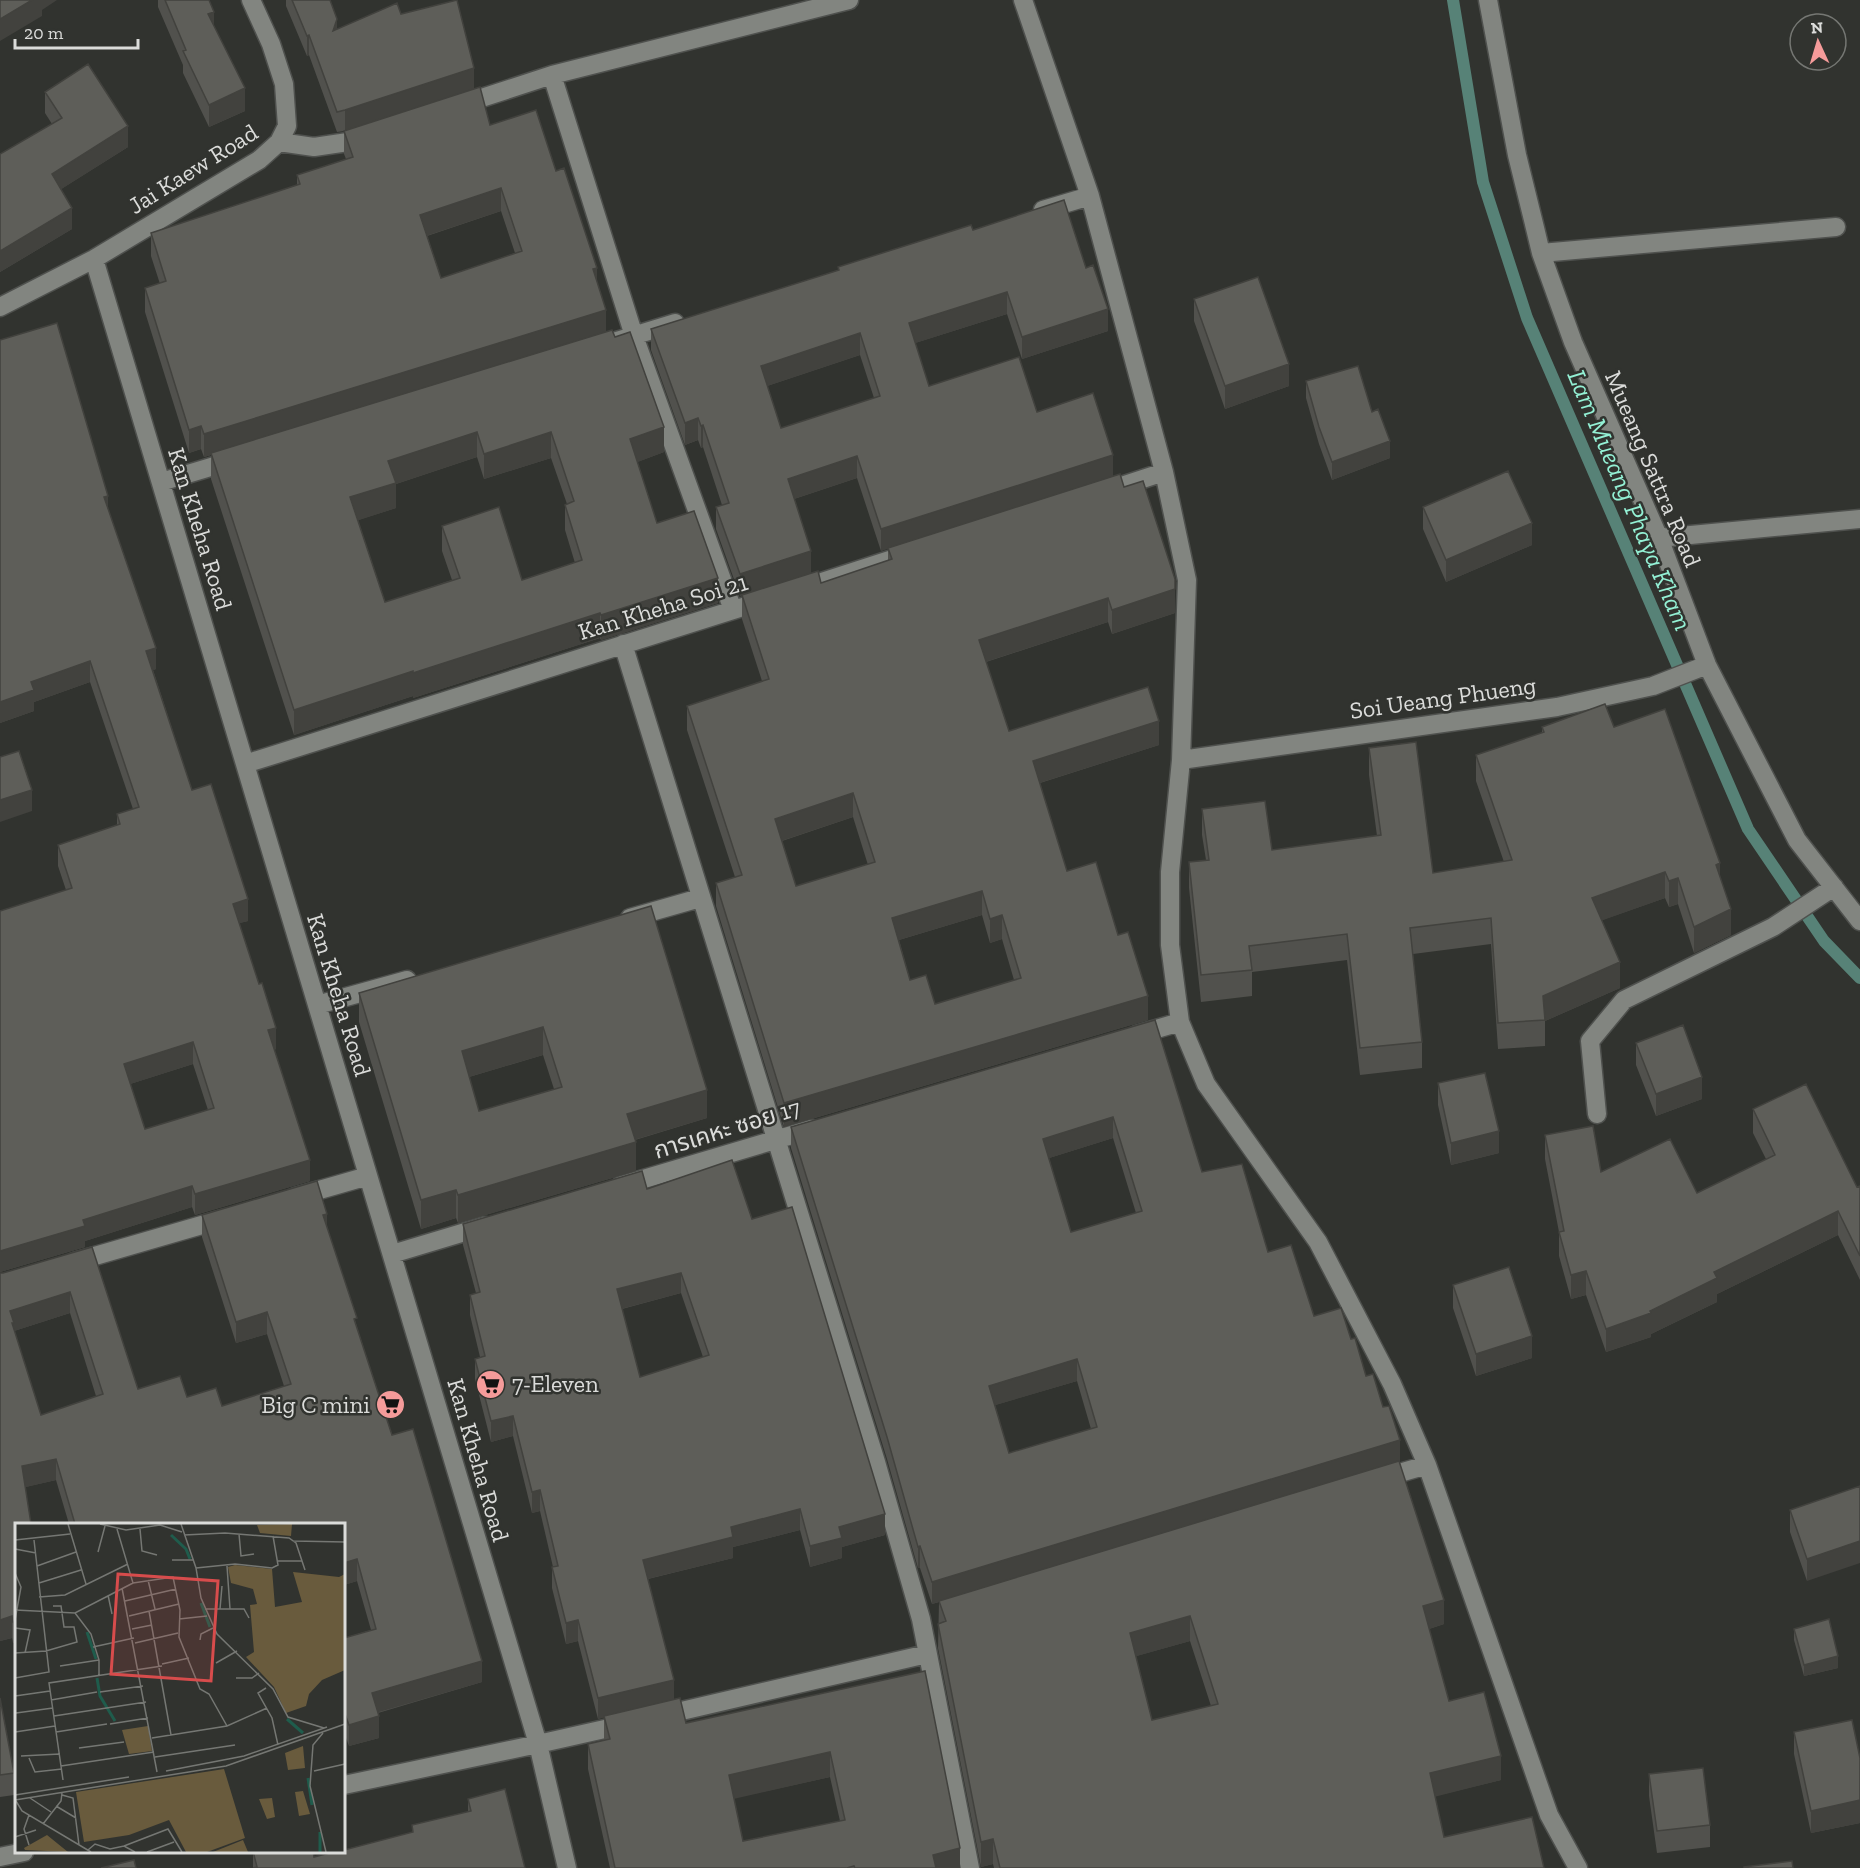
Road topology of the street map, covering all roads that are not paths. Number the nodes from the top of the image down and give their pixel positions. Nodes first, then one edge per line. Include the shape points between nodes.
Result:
1 (250, 0) edge
2 (849, 0) edge
3 (1023, 0) edge
4 (1488, 0) edge
5 (552, 75) junction
6 (438, 112) edge
7 (382, 130) edge
8 (279, 142) junction
9 (1090, 196) junction
10 (1021, 217) edge
11 (1836, 227) dead end
12 (1541, 253) junction
13 (94, 258) junction
14 (0, 307) edge
15 (691, 318) edge
16 (634, 336) junction
17 (589, 350) edge
18 (251, 454) edge
19 (1164, 472) junction
20 (160, 482) junction
21 (1084, 498) edge
22 (1860, 519) edge
23 (1659, 538) junction
24 (926, 549) edge
25 (733, 610) junction
26 (623, 644) junction
27 (1707, 665) junction
28 (1181, 760) junction
29 (245, 764) junction
30 (1834, 887) junction
31 (700, 898) junction
32 (1860, 921) edge
33 (610, 923) edge
34 (418, 976) edge
35 (317, 1005) junction
36 (1180, 1022) junction
37 (1124, 1038) edge
38 (1597, 1114) dead end
39 (832, 1123) edge
40 (776, 1139) junction
41 (368, 1176) junction
42 (606, 1190) edge
43 (276, 1203) edge
44 (242, 1213) edge
45 (505, 1220) edge
46 (392, 1254) junction
47 (57, 1267) edge
48 (1426, 1465) junction
49 (1359, 1485) edge
50 (927, 1654) junction
51 (538, 1744) junction
52 (345, 1785) edge
53 (16, 1853) edge
54 (0, 1857) edge
55 (567, 1868) edge
56 (970, 1868) edge
57 (1578, 1868) edge

1 - 8 street, Jai Kaew Road via 284,84 287,126
2 - 5 street
3 - 9 street
4 - 12 street, Mueang Sattra Road via 1517,155
5 - 6 street
5 - 16 street
7 - 8 street via 322,147
8 - 13 street, Jai Kaew Road via 259,160
9 - 10 street
9 - 19 street
11 - 12 street
12 - 23 street, Mueang Sattra Road via 1573,342
13 - 14 street, Jai Kaew Road
13 - 20 street, Kan Kheha Road
15 - 16 street
16 - 17 street
16 - 25 street
18 - 20 street
19 - 21 street
19 - 28 street via 1188,580
20 - 29 street, Kan Kheha Road
22 - 23 street
23 - 27 street, Mueang Sattra Road
24 - 25 street, Kan Kheha Soi 21
25 - 26 street, Kan Kheha Soi 21
26 - 29 street, Kan Kheha Soi 21
26 - 31 street
27 - 28 street, Soi Ueang Phueng via 1653,686 1557,707
27 - 30 street, Mueang Sattra Road via 1797,840
28 - 36 street via 1170,872 1170,945
29 - 35 street, Kan Kheha Road
30 - 32 street, Mueang Sattra Road
30 - 38 street via 1773,927 1624,1000 1590,1041
31 - 33 street
31 - 40 street
34 - 35 street
35 - 41 street, Kan Kheha Road
36 - 37 street
36 - 48 street via 1206,1084 1318,1242 1392,1384
39 - 40 street, การเคหะ ซอย 17
40 - 42 street, การเคหะ ซอย 17
40 - 50 street via 927,1617
41 - 43 street
41 - 46 street, Kan Kheha Road
44 - 47 street
45 - 46 street
46 - 51 street, Kan Kheha Road
48 - 49 street
48 - 57 street via 1549,1815
50 - 51 street
50 - 56 street
51 - 52 street
51 - 55 street, Kan Kheha Road
53 - 54 street

